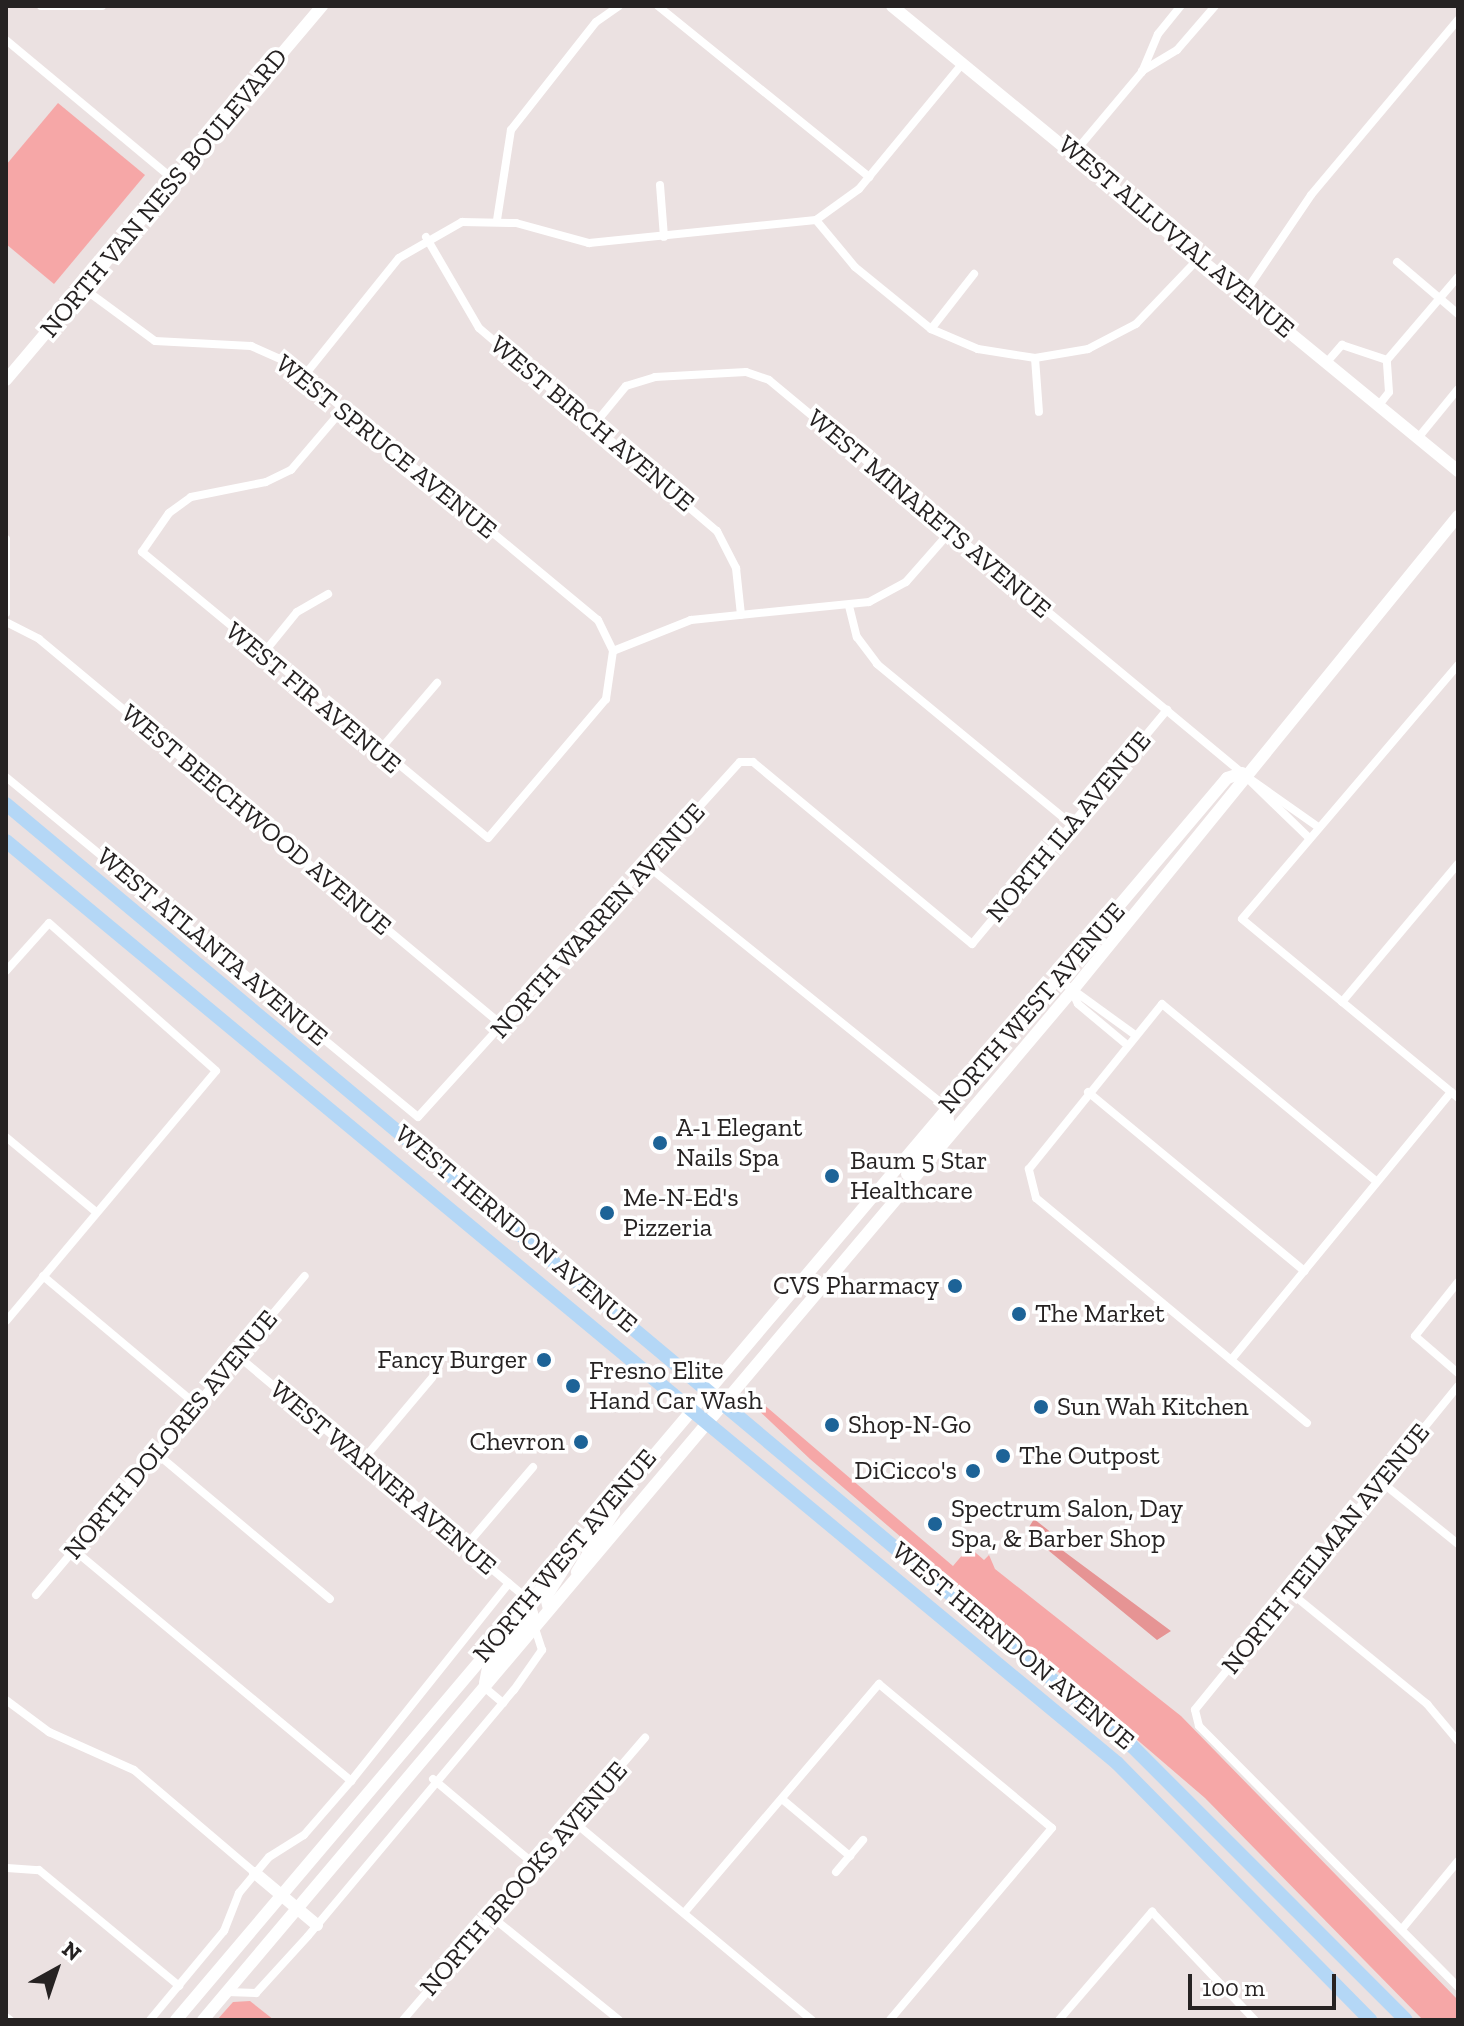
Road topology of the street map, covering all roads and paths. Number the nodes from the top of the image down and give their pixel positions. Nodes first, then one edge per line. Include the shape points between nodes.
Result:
1 (41, 6) edge
2 (102, 6) edge
3 (322, 6) edge
4 (619, 6) edge
5 (658, 6) edge
6 (892, 6) edge
7 (1181, 6) edge
8 (1215, 6) edge
9 (1458, 20) edge
10 (6, 40) edge
11 (963, 63) junction
12 (1142, 72) junction
13 (1074, 153) junction
14 (869, 177) junction
15 (174, 180) junction
16 (660, 185) dead end
17 (497, 220) junction
18 (816, 220) junction
19 (426, 237) junction
20 (664, 237) junction
21 (1200, 257) junction
22 (1397, 262) dead end
23 (974, 274) dead end
24 (1458, 277) edge
25 (83, 288) junction
26 (1244, 294) junction
27 (1439, 298) junction
28 (1458, 314) edge
29 (931, 329) junction
30 (1035, 358) junction
31 (1387, 360) junction
32 (1327, 362) junction
33 (304, 376) junction
34 (6, 380) edge
35 (1458, 389) edge
36 (1379, 405) junction
37 (343, 409) junction
38 (1039, 412) dead end
39 (593, 426) junction
40 (1418, 438) junction
41 (1458, 471) edge
42 (1458, 516) edge
43 (950, 532) junction
44 (6, 539) edge
45 (328, 594) dead end
46 (849, 606) junction
47 (6, 613) edge
48 (741, 615) junction
49 (6, 622) edge
50 (613, 651) junction
51 (262, 655) junction
52 (1457, 664) edge
53 (437, 683) dead end
54 (1167, 710) junction
55 (378, 752) junction
56 (1242, 773) junction
57 (6, 777) edge
58 (6, 804) edge
59 (1071, 824) junction
60 (1318, 827) junction
61 (1309, 838) junction
62 (6, 841) edge
63 (1458, 864) edge
64 (650, 868) junction
65 (972, 944) joint
66 (6, 971) edge
67 (1058, 979) junction
68 (1072, 991) junction
69 (1342, 1002) junction
70 (502, 1025) junction
71 (1135, 1035) junction
72 (1127, 1045) junction
73 (1088, 1092) junction
74 (1454, 1095) edge
75 (947, 1108) junction
76 (418, 1117) joint
77 (6, 1137) edge
78 (1377, 1182) junction
79 (906, 1185) junction
80 (96, 1212) junction
81 (1304, 1271) junction
82 (43, 1276) junction
83 (305, 1276) dead end
84 (1458, 1282) edge
85 (6, 1321) edge
86 (238, 1356) junction
87 (1231, 1360) junction
88 (1458, 1373) edge
89 (432, 1378) dead end
90 (1458, 1386) edge
91 (708, 1388) junction
92 (725, 1401) junction
93 (197, 1405) junction
94 (690, 1408) junction
95 (707, 1423) junction
96 (1307, 1423) dead end
97 (156, 1453) junction
98 (362, 1461) junction
99 (533, 1467) dead end
100 (1380, 1481) junction
101 (613, 1500) junction
102 (576, 1544) junction
103 (1458, 1544) edge
104 (465, 1547) junction
105 (74, 1550) junction
106 (575, 1578) junction
107 (509, 1583) junction
108 (1291, 1593) junction
109 (36, 1595) dead end
110 (330, 1599) dead end
111 (529, 1600) junction
112 (549, 1609) junction
113 (535, 1628) junction
114 (484, 1687) junction
115 (6, 1700) edge
116 (503, 1703) junction
117 (645, 1738) dead end
118 (1458, 1741) edge
119 (433, 1779) junction
120 (351, 1781) junction
121 (782, 1799) junction
122 (574, 1822) junction
123 (863, 1840) dead end
124 (850, 1856) junction
125 (1458, 1861) edge
126 (535, 1865) junction
127 (7, 1868) edge
128 (836, 1872) dead end
129 (255, 1873) junction
130 (281, 1895) junction
131 (298, 1910) junction
132 (487, 1913) junction
133 (684, 1913) junction
134 (317, 1925) junction
135 (1402, 1929) junction
136 (179, 1986) junction
137 (1458, 1987) edge
138 (227, 1992) junction
139 (150, 2020) edge
140 (176, 2020) edge
141 (203, 2020) edge
142 (403, 2020) edge
143 (619, 2020) edge
144 (812, 2020) edge
145 (890, 2020) edge
146 (1059, 2020) edge
147 (1255, 2020) edge
148 (1370, 2020) edge
149 (1406, 2020) edge

1 - 2 street
3 - 15 street, NORTH VAN NESS BOULEVARD
4 - 17 street via 596,22 511,130
5 - 14 street
6 - 11 street, WEST ALLUVIAL AVENUE
7 - 12 street via 1158,34
8 - 12 street via 1177,50
9 - 26 street via 1311,195
10 - 15 street
11 - 13 street, WEST ALLUVIAL AVENUE
11 - 14 street
12 - 13 street
13 - 21 street, WEST ALLUVIAL AVENUE
14 - 18 street
15 - 25 street, NORTH VAN NESS BOULEVARD
16 - 20 street
17 - 19 street via 462,222
17 - 20 street via 568,241
18 - 20 street
18 - 29 street via 855,267
19 - 33 street via 399,258
19 - 39 street, WEST BIRCH AVENUE via 479,328
21 - 26 street, WEST ALLUVIAL AVENUE
21 - 30 street via 1136,324 1088,349
22 - 27 street
23 - 29 street
24 - 27 street
25 - 33 street, WEST SPRUCE AVENUE via 155,341 251,346
25 - 34 street, NORTH VAN NESS BOULEVARD
26 - 32 street, WEST ALLUVIAL AVENUE
27 - 28 street
27 - 31 street
29 - 30 street via 978,349
30 - 38 street
31 - 32 street via 1342,345
31 - 36 street via 1389,392
32 - 36 street, WEST ALLUVIAL AVENUE
33 - 37 street, WEST SPRUCE AVENUE
35 - 40 street
36 - 40 street, WEST ALLUVIAL AVENUE
37 - 50 street, WEST SPRUCE AVENUE via 598,620
37 - 51 street, WEST FIR AVENUE via 291,470 266,482 191,497 169,513 142,552
39 - 43 street, WEST MINARETS AVENUE via 626,386 688,371 746,372 769,380
39 - 48 street, WEST BIRCH AVENUE via 717,531 736,568
40 - 41 street, WEST ALLUVIAL AVENUE
42 - 56 street, NORTH WEST AVENUE
43 - 46 street via 896,590
43 - 54 street, WEST MINARETS AVENUE
44 - 47 street
45 - 51 street via 297,612
46 - 48 street
46 - 59 street via 857,637 877,664
48 - 50 street via 691,620
49 - 70 street, WEST BEECHWOOD AVENUE via 39,639
50 - 55 street, WEST FIR AVENUE via 611,686 599,710 488,838
51 - 55 street, WEST FIR AVENUE
52 - 60 street
53 - 55 street
54 - 56 street, WEST MINARETS AVENUE
54 - 59 street, NORTH ILA AVENUE
56 - 60 street, WEST MINARETS AVENUE
56 - 61 street, WEST MINARETS AVENUE
56 - 67 street, NORTH WEST AVENUE via 1227,778
56 - 68 street, NORTH WEST AVENUE via 1239,789
57 - 76 street, WEST ATLANTA AVENUE
58 - 91 main road, WEST HERNDON AVENUE
59 - 65 street, NORTH ILA AVENUE
60 - 61 street
61 - 69 street via 1242,919
62 - 94 main road, WEST HERNDON AVENUE
63 - 69 street
64 - 65 street, NORTH WARREN AVENUE via 746,760
64 - 70 street, NORTH WARREN AVENUE via 594,917
64 - 75 street
66 - 80 street via 49,923 216,1071
67 - 68 street
67 - 75 street, NORTH WEST AVENUE
68 - 71 street via 1086,994
68 - 72 street via 1078,1004
68 - 79 street, NORTH WEST AVENUE
69 - 74 street
70 - 76 street, NORTH WARREN AVENUE
71 - 72 street
71 - 78 street via 1162,1004
72 - 73 street
73 - 81 street
73 - 87 street via 1034,1158 1028,1179 1036,1198
74 - 78 street
75 - 79 street via 948,1122 907,1172
75 - 91 street, NORTH WEST AVENUE
77 - 80 street
78 - 81 street
79 - 92 street, NORTH WEST AVENUE
80 - 82 street
81 - 87 street
82 - 85 street
82 - 93 street
83 - 86 street, NORTH DOLORES AVENUE
84 - 88 street via 1415,1336
86 - 93 street, NORTH DOLORES AVENUE
86 - 98 street, WEST WARNER AVENUE
87 - 96 street
89 - 98 street
90 - 100 street, NORTH TEILMAN AVENUE
91 - 92 main road, WEST HERNDON AVENUE
91 - 94 street, NORTH WEST AVENUE
92 - 95 street, NORTH WEST AVENUE
92 - 149 main road, WEST HERNDON AVENUE via 1156,1767
93 - 97 street, NORTH DOLORES AVENUE
94 - 95 main road, WEST HERNDON AVENUE
94 - 101 street, NORTH WEST AVENUE
95 - 106 street, NORTH WEST AVENUE
95 - 148 main road, WEST HERNDON AVENUE via 1117,1763
97 - 105 street, NORTH DOLORES AVENUE
97 - 110 street
98 - 104 street, WEST WARNER AVENUE
99 - 104 street
100 - 103 street
100 - 108 street, NORTH TEILMAN AVENUE
101 - 102 street, NORTH WEST AVENUE
101 - 106 street via 614,1512
102 - 111 street, NORTH WEST AVENUE
102 - 112 street via 546,1597
104 - 107 street, WEST WARNER AVENUE
105 - 109 street, NORTH DOLORES AVENUE
105 - 120 street
106 - 112 street, NORTH WEST AVENUE
107 - 111 street, WEST WARNER AVENUE
107 - 120 street
108 - 118 street via 1427,1704
108 - 135 street, NORTH TEILMAN AVENUE via 1195,1710 1199,1726
111 - 114 street via 532,1614 488,1667
111 - 130 street, NORTH WEST AVENUE
112 - 113 street, NORTH WEST AVENUE
113 - 114 street, NORTH WEST AVENUE
113 - 116 street via 542,1650
114 - 116 street
114 - 131 street, NORTH WEST AVENUE
115 - 129 street via 49,1732 134,1770
116 - 119 street
117 - 122 street, NORTH BROOKS AVENUE
119 - 126 street
119 - 134 street
120 - 129 street via 304,1835
121 - 124 street
121 - 133 street
121 - 145 street via 879,1684 1052,1828
122 - 126 street, NORTH BROOKS AVENUE
122 - 133 street
123 - 124 street
124 - 128 street
125 - 135 street
126 - 132 street, NORTH BROOKS AVENUE
127 - 136 street via 39,1870
129 - 130 street
129 - 136 street via 224,1931
130 - 131 street
130 - 140 street, NORTH WEST AVENUE
131 - 134 street
131 - 138 street, NORTH WEST AVENUE
132 - 142 street, NORTH BROOKS AVENUE
132 - 143 street
133 - 144 street
134 - 138 street via 256,1993
135 - 137 street
136 - 139 street
138 - 141 street, NORTH WEST AVENUE
146 - 147 street via 1152,1912

